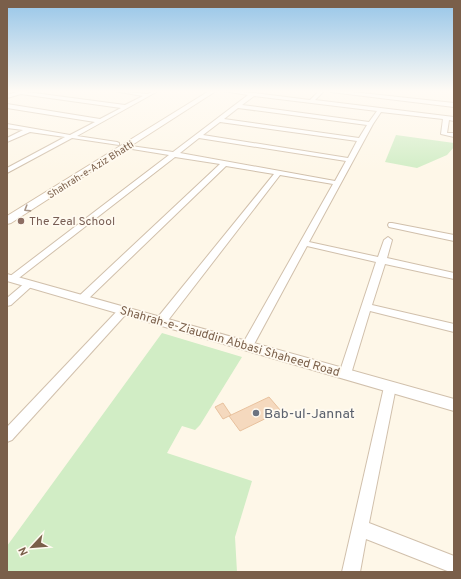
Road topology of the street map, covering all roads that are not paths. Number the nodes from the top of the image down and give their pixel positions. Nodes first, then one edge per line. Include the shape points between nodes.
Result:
1 (88, 118) edge
2 (105, 118) edge
3 (160, 118) edge
4 (170, 118) edge
5 (221, 118) edge
6 (325, 118) edge
7 (374, 118) edge
8 (446, 118) joint
9 (454, 119) edge
10 (101, 120) junction
11 (219, 120) junction
12 (370, 124) junction
13 (7, 126) edge
14 (29, 130) junction
15 (454, 135) edge
16 (198, 136) junction
17 (71, 137) junction
18 (7, 140) edge
19 (361, 140) junction
20 (117, 144) junction
21 (126, 146) junction
22 (172, 155) junction
23 (350, 160) junction
24 (225, 163) junction
25 (7, 171) edge
26 (278, 172) junction
27 (337, 183) junction
28 (7, 212) edge
29 (7, 221) edge
30 (392, 225) dead end
31 (454, 238) edge
32 (388, 240) dead end
33 (304, 243) junction
34 (381, 260) junction
35 (454, 276) edge
36 (10, 278) edge
37 (29, 284) junction
38 (82, 299) junction
39 (7, 303) edge
40 (367, 307) junction
41 (123, 311) junction
42 (162, 320) junction
43 (454, 328) edge
44 (248, 345) junction
45 (345, 374) junction
46 (390, 387) junction
47 (454, 405) edge
48 (7, 436) edge
49 (360, 528) junction
50 (454, 565) edge
51 (351, 572) edge

1 - 10 street
2 - 10 street
3 - 20 main road, Shahrah-e-Aziz Bhatti
4 - 21 main road, Shahrah-e-Aziz Bhatti
5 - 11 street
6 - 12 street
7 - 12 street
8 - 9 street
8 - 15 street via 444,134
10 - 17 street
11 - 16 street
11 - 19 street
12 - 19 street
13 - 14 street
14 - 17 street
14 - 18 street
16 - 22 street
16 - 23 street
17 - 20 street
17 - 25 street
19 - 23 street
20 - 28 main road, Shahrah-e-Aziz Bhatti
21 - 22 street
21 -> 29 main road, Shahrah-e-Aziz Bhatti
22 - 24 street
22 - 36 street
23 - 27 street
24 - 26 street
24 - 38 street
26 - 27 street
26 - 42 street
27 - 33 street
30 - 31 street
32 - 34 street
33 - 34 street
33 - 44 street
34 - 35 street
34 - 40 street
36 - 37 street, Shahrah-e-Ziauddin Abbasi Shaheed Road
37 - 38 street, Shahrah-e-Ziauddin Abbasi Shaheed Road
37 - 39 street
38 - 41 street, Shahrah-e-Ziauddin Abbasi Shaheed Road
40 - 43 street
40 - 45 street
41 - 42 street, Shahrah-e-Ziauddin Abbasi Shaheed Road
41 - 48 street
42 - 44 street, Shahrah-e-Ziauddin Abbasi Shaheed Road
44 - 45 street, Shahrah-e-Ziauddin Abbasi Shaheed Road
45 - 46 street, Shahrah-e-Ziauddin Abbasi Shaheed Road
46 - 47 street, Shahrah-e-Ziauddin Abbasi Shaheed Road
46 - 49 street
49 - 50 street
49 - 51 street

